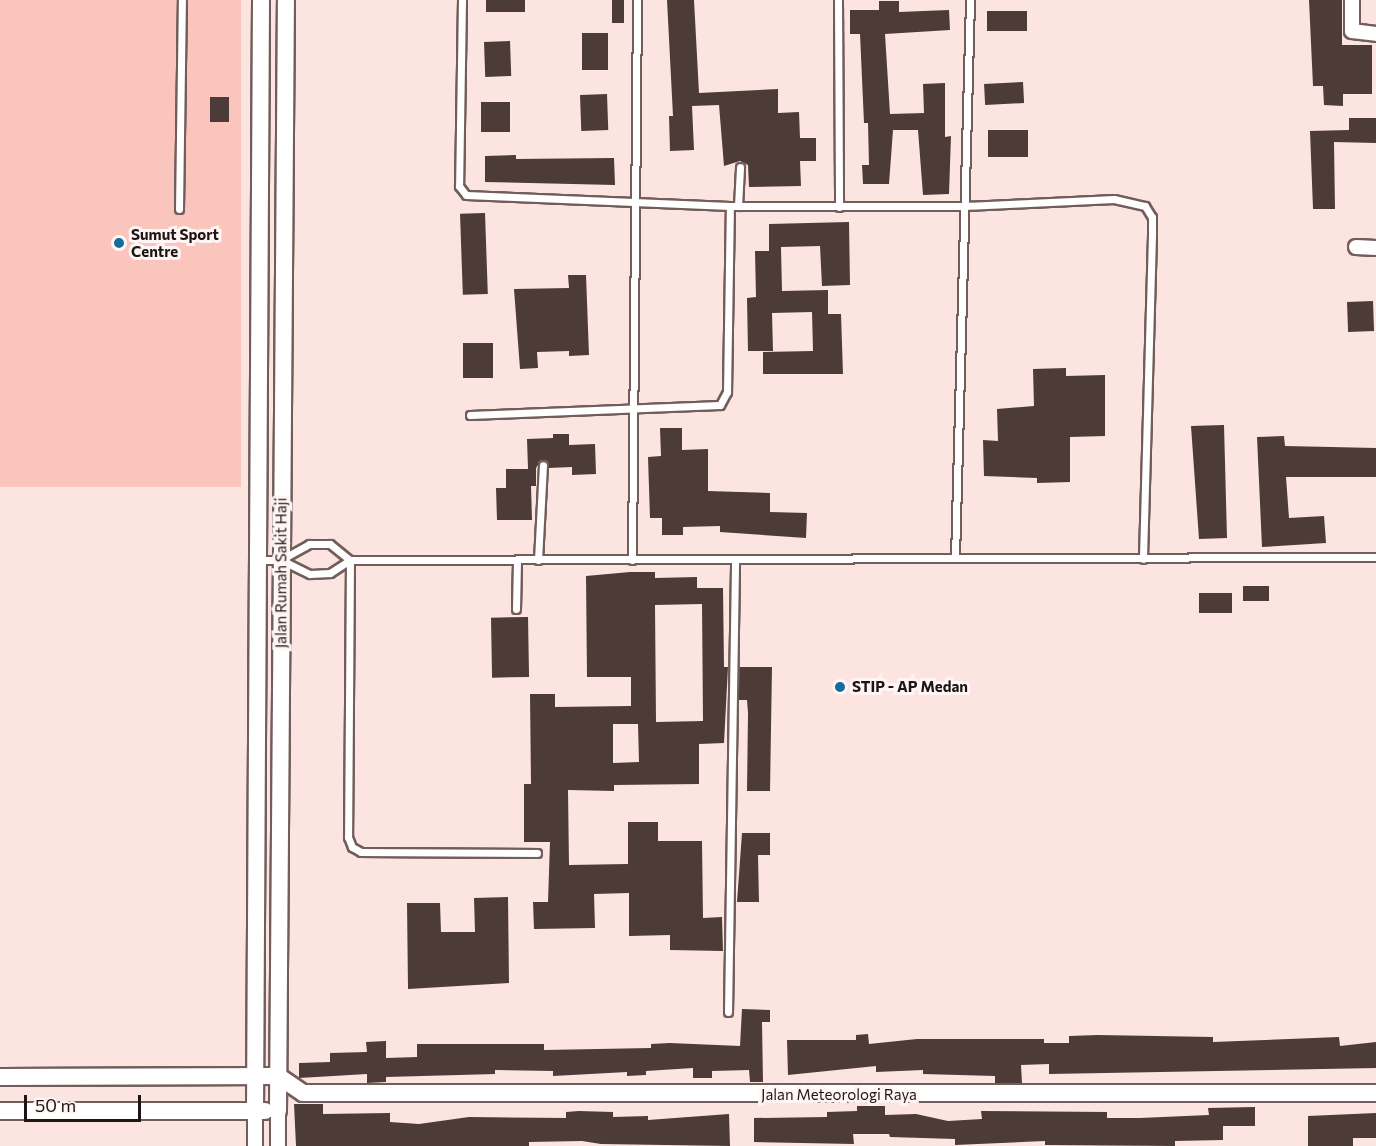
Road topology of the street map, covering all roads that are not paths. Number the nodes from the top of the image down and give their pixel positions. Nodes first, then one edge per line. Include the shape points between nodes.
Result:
1 (182, 0) edge
2 (261, 0) edge
3 (286, 0) edge
4 (462, 0) edge
5 (637, 0) edge
6 (838, 0) edge
7 (970, 0) edge
8 (1352, 0) edge
9 (1376, 34) edge
10 (740, 167) dead end
11 (634, 202) junction
12 (734, 206) junction
13 (965, 206) junction
14 (839, 207) junction
15 (179, 209) dead end
16 (1356, 247) dead end
17 (1376, 248) edge
18 (633, 408) junction
19 (470, 415) dead end
20 (543, 465) dead end
21 (1376, 557) edge
22 (955, 558) junction
23 (735, 559) junction
24 (1143, 559) junction
25 (258, 560) junction
26 (281, 560) junction
27 (350, 560) junction
28 (538, 560) junction
29 (632, 560) junction
30 (517, 561) junction
31 (516, 609) dead end
32 (537, 853) dead end
33 (728, 1012) dead end
34 (255, 1076) junction
35 (279, 1076) junction
36 (0, 1077) edge
37 (303, 1093) junction
38 (1376, 1093) edge
39 (0, 1111) edge
40 (255, 1111) junction
41 (278, 1111) junction
42 (255, 1146) edge
43 (278, 1146) edge

1 - 15 lane
2 - 25 street, Jalan Rumah Sakit Haji
3 - 26 street, Jalan Rumah Sakit Haji
4 - 11 lane via 461,192
5 - 11 lane
6 - 14 lane
7 - 13 lane
8 - 9 street via 1352,31
10 - 12 lane
11 - 12 lane
11 - 18 lane
12 - 14 lane
12 - 18 lane via 726,398 715,406
13 - 14 lane
13 - 22 lane
13 - 24 lane via 1114,199 1141,203 1148,210 1152,235
16 - 17 street
18 - 19 lane
18 - 29 lane
20 - 28 lane
21 - 24 lane
22 - 23 lane
22 - 24 lane
23 - 29 lane
23 - 33 lane
25 - 26 lane
25 - 34 street, Jalan Rumah Sakit Haji
26 - 27 lane via 310,574 330,573
26 - 27 lane via 309,544 330,544
26 - 35 street, Jalan Rumah Sakit Haji
27 - 30 lane
27 - 32 lane via 348,837 352,847 361,852
28 - 29 lane
28 - 30 lane
30 - 31 lane
34 - 35 street
34 - 36 street
34 - 40 street, Jalan Rumah Sakit Haji
35 - 37 street
35 - 41 street, Jalan Rumah Sakit Haji
37 - 38 street, Jalan Meteorologi Raya
37 - 41 street
39 - 40 street
40 - 41 street
40 - 42 street, Jalan Rumah Sakit Haji
41 - 43 street, Jalan Rumah Sakit Haji

